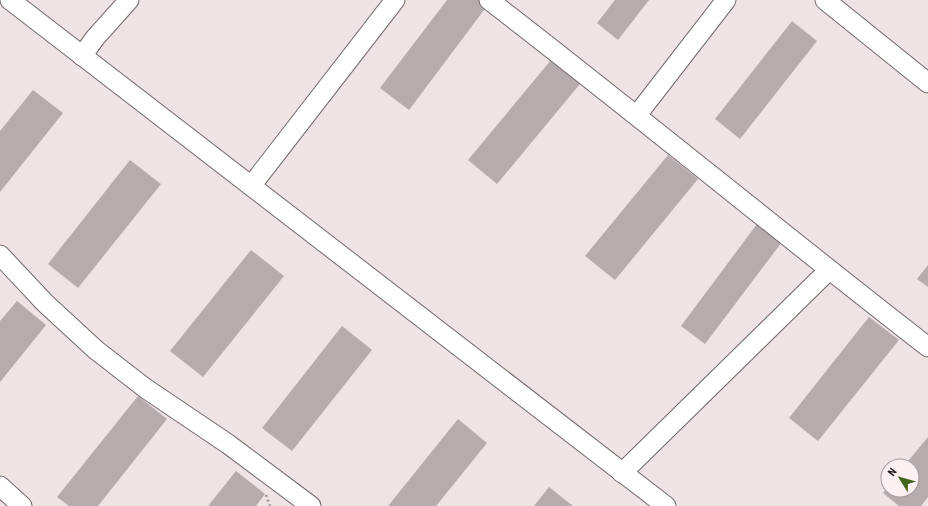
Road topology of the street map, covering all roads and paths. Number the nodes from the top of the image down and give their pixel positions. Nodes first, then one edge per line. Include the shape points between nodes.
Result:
1 (10, 0) edge
2 (129, 0) edge
3 (395, 0) edge
4 (489, 0) edge
5 (726, 0) edge
6 (824, 0) edge
7 (82, 56) junction
8 (928, 83) edge
9 (637, 115) junction
10 (251, 186) junction
11 (0, 255) edge
12 (829, 270) junction
13 (928, 347) edge
14 (622, 473) junction
15 (0, 486) edge
16 (655, 503) edge
17 (22, 506) edge
18 (311, 506) edge

1 - 7 street
2 - 7 street
3 - 10 street
4 - 9 street
5 - 9 street
6 - 8 street
7 - 10 street
9 - 12 street
10 - 14 street
11 - 18 street via 45,303 96,350
12 - 13 street
12 - 14 street
14 - 16 street
15 - 17 street

